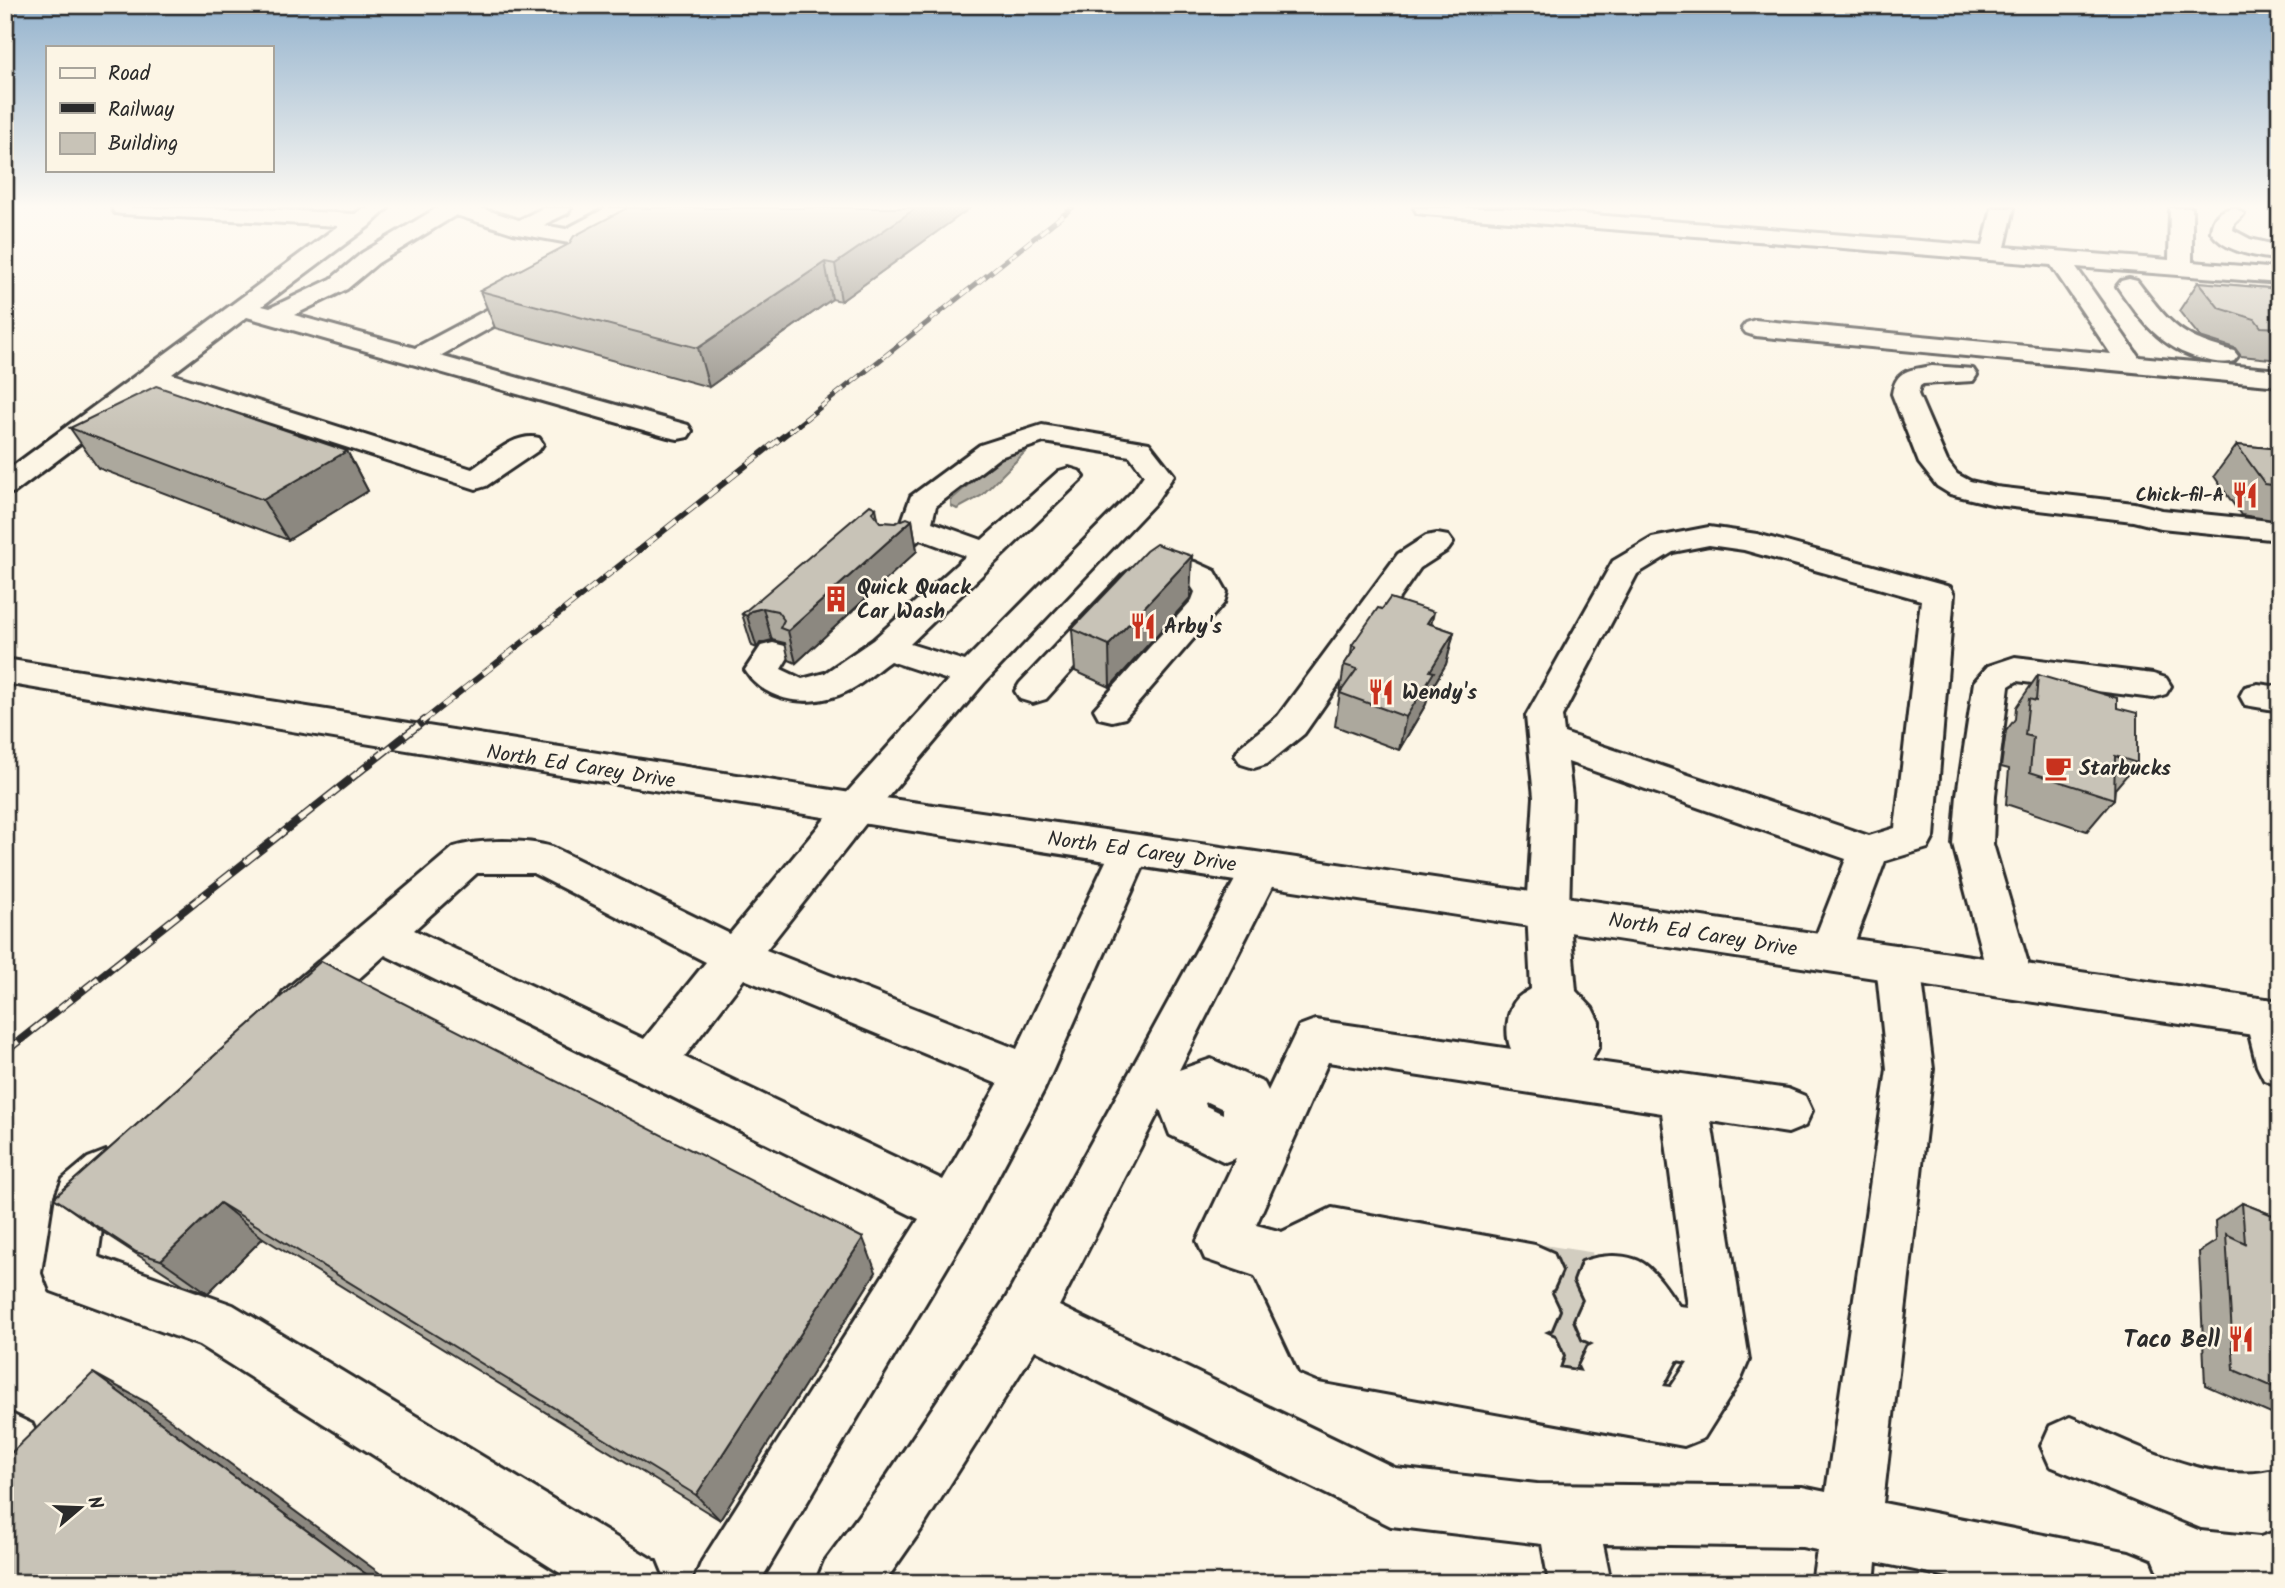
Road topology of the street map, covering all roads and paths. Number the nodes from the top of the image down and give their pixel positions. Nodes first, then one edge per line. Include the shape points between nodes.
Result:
1 (278, 282) edge
2 (341, 282) edge
3 (556, 282) edge
4 (2075, 282) edge
5 (2076, 282) edge
6 (2129, 286) junction
7 (2280, 298) edge
8 (243, 308) junction
9 (272, 316) junction
10 (1755, 328) dead end
11 (418, 357) junction
12 (2280, 360) edge
13 (2131, 364) junction
14 (1964, 375) dead end
15 (152, 376) junction
16 (2280, 378) edge
17 (282, 418) junction
18 (678, 431) dead end
19 (346, 438) junction
20 (265, 439) edge
21 (529, 444) dead end
22 (300, 450) edge
23 (1069, 477) dead end
24 (5, 486) edge
25 (2280, 531) edge
26 (1437, 543) dead end
27 (988, 553) junction
28 (885, 648) junction
29 (773, 654) dead end
30 (5, 671) edge
31 (972, 675) junction
32 (2153, 686) dead end
33 (1033, 691) dead end
34 (1112, 709) dead end
35 (1546, 741) junction
36 (1254, 755) dead end
37 (856, 808) junction
38 (1130, 850) junction
39 (1869, 851) junction
40 (1261, 869) junction
41 (1548, 911) junction
42 (382, 934) junction
43 (1831, 953) junction
44 (736, 957) junction
45 (1898, 963) junction
46 (2011, 980) junction
47 (2273, 1019) edge
48 (268, 1033) edge
49 (652, 1064) junction
50 (2280, 1066) edge
51 (1549, 1067) junction
52 (1028, 1075) junction
53 (1164, 1086) junction
54 (1683, 1095) junction
55 (1788, 1111) dead end
56 (1259, 1132) junction
57 (143, 1141) edge
58 (953, 1210) junction
59 (1278, 1256) junction
60 (1025, 1317) junction
61 (1664, 1331) junction
62 (1720, 1339) junction
63 (2070, 1446) dead end
64 (2280, 1497) edge
65 (1567, 1514) junction
66 (1848, 1527) junction
67 (634, 1583) edge
68 (724, 1583) edge
69 (847, 1583) edge
70 (1580, 1583) edge
71 (1843, 1583) edge
72 (2129, 1583) edge

1 - 8 street
2 - 9 street
3 - 11 street
4 - 13 street
5 - 6 street
6 - 7 street
6 - 12 street via 2176,342 2223,355
8 - 9 street
8 - 15 street
9 - 11 street
10 - 13 street
11 - 18 street
13 - 16 street
14 - 25 street via 1915,377 1907,382 1905,394 1933,463 1960,488 2161,519
15 - 17 street
15 - 24 street
17 - 19 street
17 - 20 street
19 - 21 street via 476,480
19 - 22 street
23 - 27 street
26 - 36 street via 1409,561 1291,725
27 - 28 street
27 - 31 street via 906,536 922,502 990,451 1042,433 1139,449 1159,475 1144,497
28 - 29 street via 837,682 800,691 772,681 762,670
28 - 31 street
30 - 37 street, North Ed Carey Drive via 399,738
31 - 37 street
32 - 46 street via 2015,670 1992,682 1973,844
33 - 34 street via 1150,568 1173,567 1204,578 1211,592 1208,603
35 - 39 street
35 - 39 street via 1544,716 1624,568 1663,545 1709,537 1745,541 1938,594 1914,837
35 - 41 street via 1553,797
37 - 38 street, North Ed Carey Drive
37 - 44 street
38 - 40 street, North Ed Carey Drive
38 - 52 street
39 - 43 street
40 - 41 street, North Ed Carey Drive
40 - 53 street
41 - 43 street, North Ed Carey Drive
41 - 51 street via 1554,998 1576,1022 1576,1046
42 - 44 street via 468,858 538,858
42 - 48 street
42 - 49 street
43 - 45 street, North Ed Carey Drive
44 - 49 street
44 - 52 street
45 - 46 street, North Ed Carey Drive
45 - 66 street via 1910,1069
46 - 47 street, North Ed Carey Drive
47 - 50 street
49 - 58 street
51 - 54 street
51 - 56 street via 1315,1040
52 - 58 street
53 - 56 street via 1187,1120 1225,1140
53 - 60 street
54 - 55 street
54 - 62 street
56 - 59 street via 1223,1241
57 - 67 street via 81,1196 70,1273 214,1324
58 - 68 street
59 - 59 street via 1319,1312 1534,1312 1332,1233
59 - 62 street via 1319,1353 1684,1418 1722,1360
60 - 65 street via 1391,1497
60 - 69 street
61 - 61 street via 1640,1372 1603,1322 1631,1286
61 - 62 street
63 - 64 street via 2201,1499 2260,1504
65 - 66 street via 1802,1517
65 - 70 street
66 - 71 street
66 - 72 street

